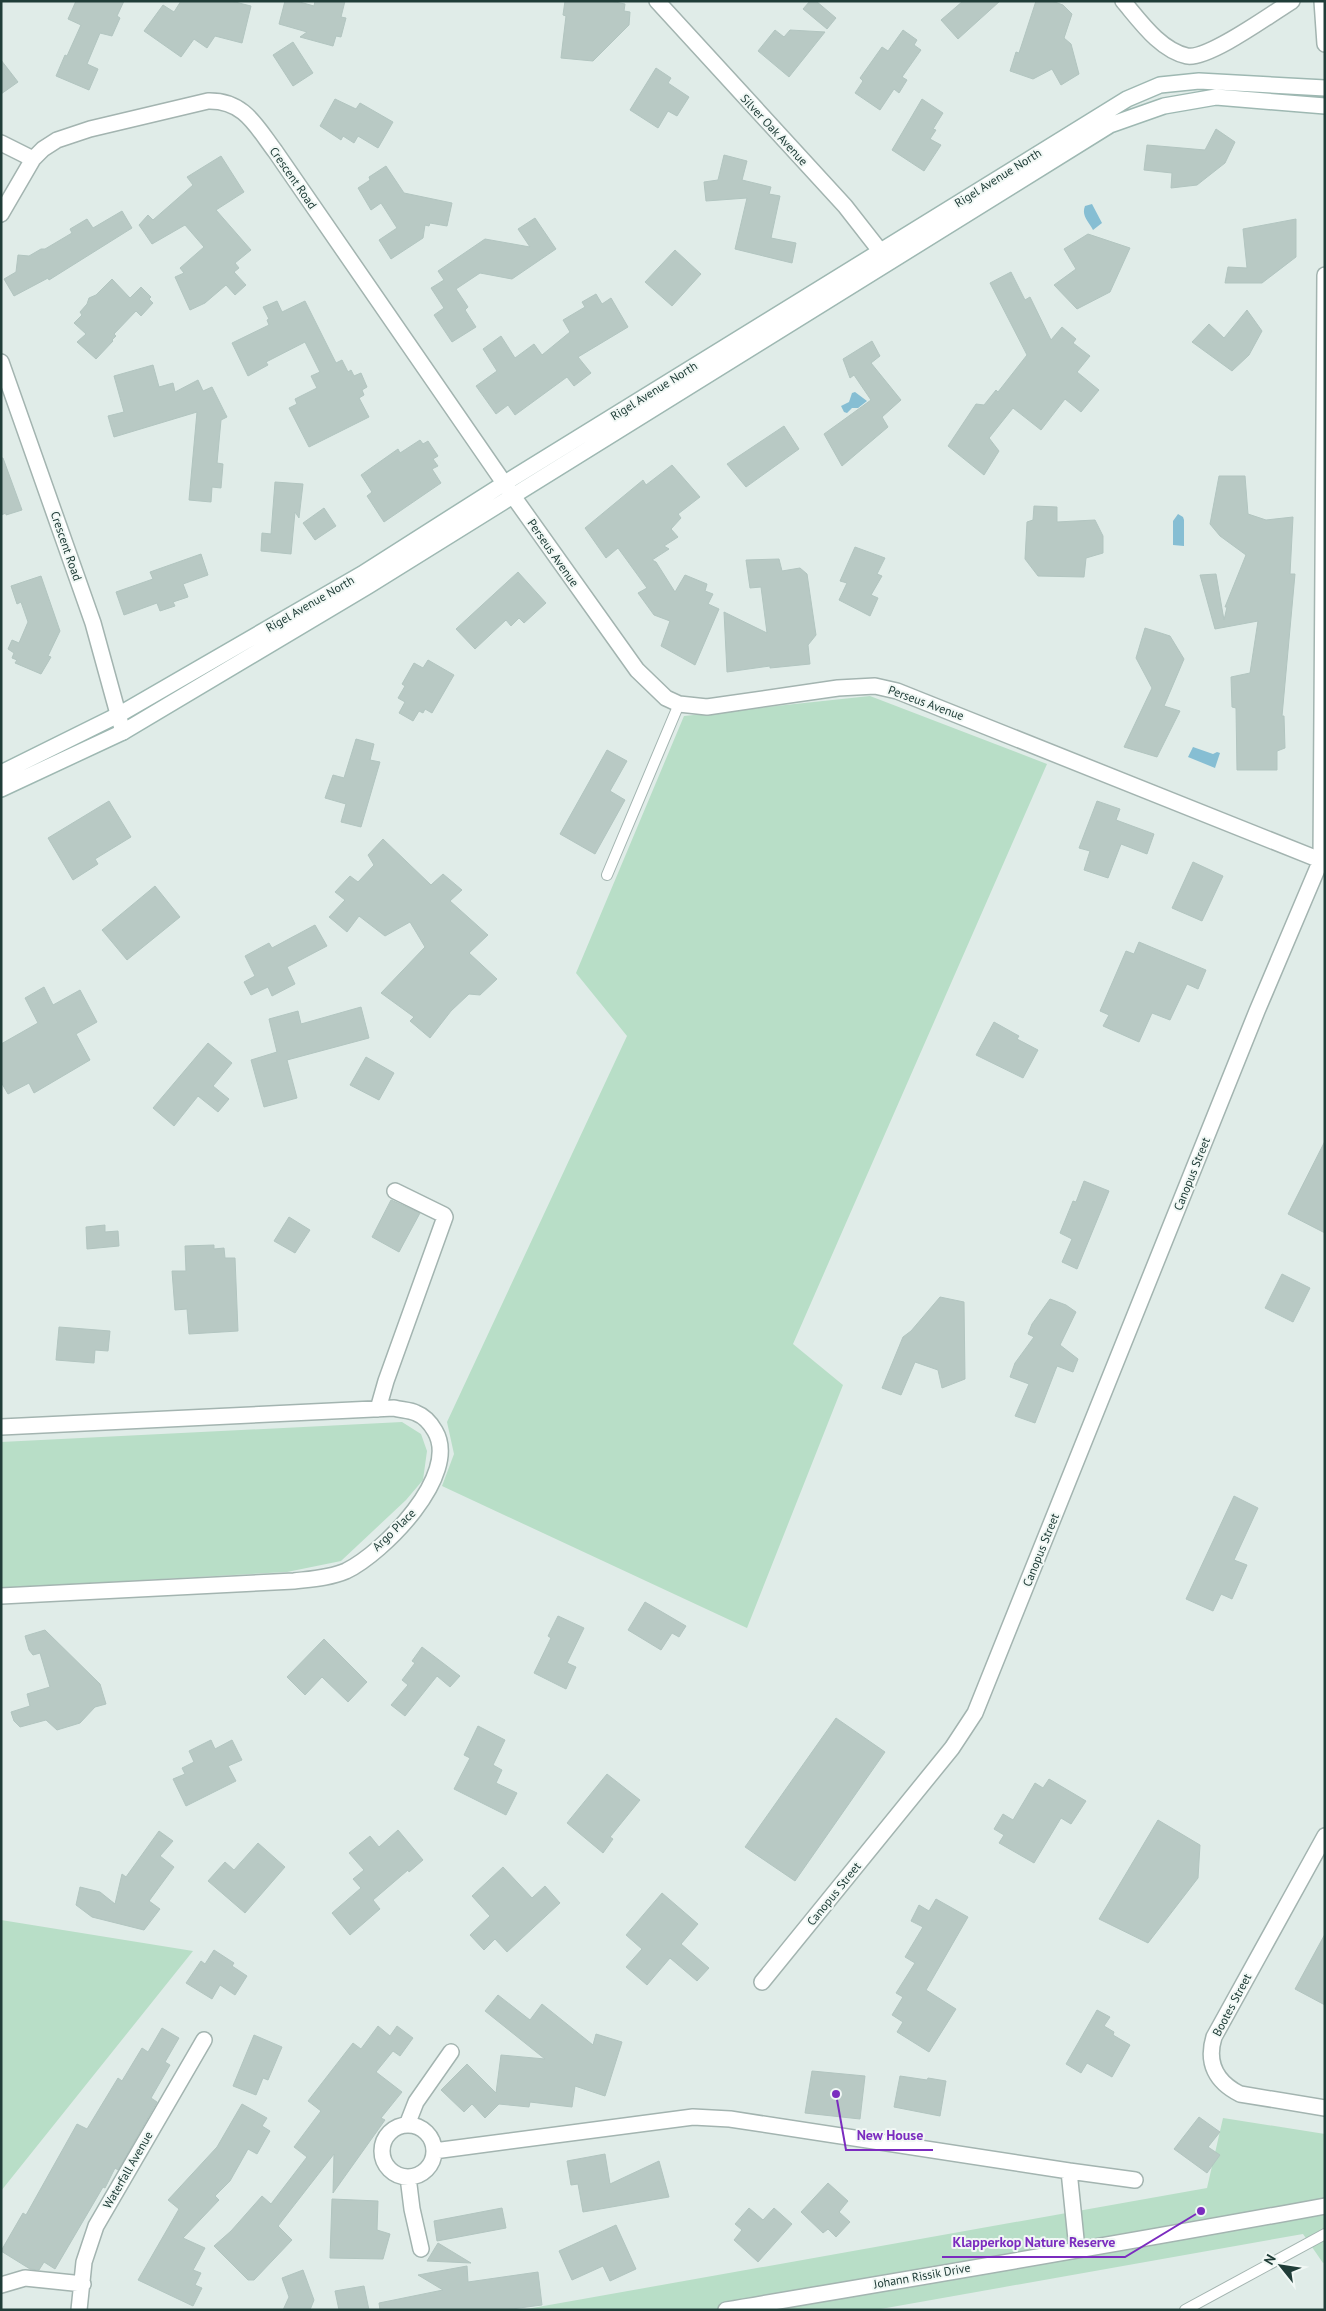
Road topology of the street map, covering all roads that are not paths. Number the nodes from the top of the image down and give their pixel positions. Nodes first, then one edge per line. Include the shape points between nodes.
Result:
1 (657, 1) edge
2 (1123, 1) edge
3 (1292, 1) edge
4 (1322, 1) edge
5 (1325, 44) edge
6 (1325, 88) edge
7 (1325, 106) edge
8 (1, 143) edge
9 (33, 159) junction
10 (1, 214) edge
11 (885, 256) junction
12 (1325, 275) edge
13 (1, 362) edge
14 (509, 489) junction
15 (679, 704) junction
16 (120, 714) junction
17 (123, 732) junction
18 (1, 774) edge
19 (1, 789) edge
20 (1323, 861) edge
21 (607, 875) dead end
22 (395, 1192) dead end
23 (378, 1409) junction
24 (1, 1427) edge
25 (1, 1596) edge
26 (1325, 1836) edge
27 (762, 1982) dead end
28 (204, 2040) dead end
29 (451, 2052) dead end
30 (1325, 2108) edge
31 (407, 2125) junction
32 (434, 2151) junction
33 (1069, 2171) junction
34 (408, 2177) junction
35 (1135, 2180) dead end
36 (1325, 2206) edge
37 (1325, 2234) edge
38 (421, 2249) dead end
39 (1077, 2249) junction
40 (83, 2284) junction
41 (1, 2285) edge
42 (79, 2310) edge
43 (726, 2310) edge
44 (1185, 2310) edge

1 - 11 street, Silver Oak Avenue via 845,206
2 - 3 street via 1159,40 1181,54 1196,56 1223,44
4 - 5 street
6 - 11 street, Rigel Avenue North via 1199,81 1172,82 1145,90 1082,126
7 - 11 street, Rigel Avenue North via 1216,97 1171,104 1134,116 1092,135
8 - 9 street
9 - 10 street, Crescent Road
9 - 14 street, Crescent Road via 57,140 90,129 208,101 237,106 275,151
11 - 14 street, Rigel Avenue North
12 - 20 street, Canopus Street
13 - 16 street, Crescent Road via 92,623
14 - 15 street, Perseus Avenue via 637,670 666,698
14 - 16 street, Rigel Avenue North
14 - 17 street, Rigel Avenue North via 368,586
15 - 20 street, Perseus Avenue via 706,707 838,688 875,686 897,691
15 - 21 lane
16 - 17 street, Crescent Road
16 - 18 street, Rigel Avenue North
17 - 19 street, Rigel Avenue North
20 - 27 street, Canopus Street via 1250,1029 975,1713 942,1761
22 - 23 street via 445,1218
23 - 24 street, Argo Place
23 - 25 street, Argo Place via 394,1408 417,1413 430,1423 441,1446 440,1461 430,1487 416,1509 390,1536 346,1570 323,1578 294,1581
26 - 30 street, Bootes Street via 1214,2037 1210,2057 1218,2078 1240,2094
28 - 40 street, Waterfall Avenue via 96,2226 84,2262
29 - 31 street via 416,2102
31 - 32 street via 415,2126 428,2136
31 - 34 street via 392,2130 386,2136 382,2152 383,2160 392,2172
32 - 33 street via 710,2117
32 - 34 street via 429,2166 416,2176
33 - 35 street
33 - 39 street
34 - 38 street
36 - 39 street, Johann Rissik Drive
37 - 44 lane
39 - 43 street, Johann Rissik Drive
40 - 41 street via 25,2278
40 - 42 street, Waterfall Avenue

